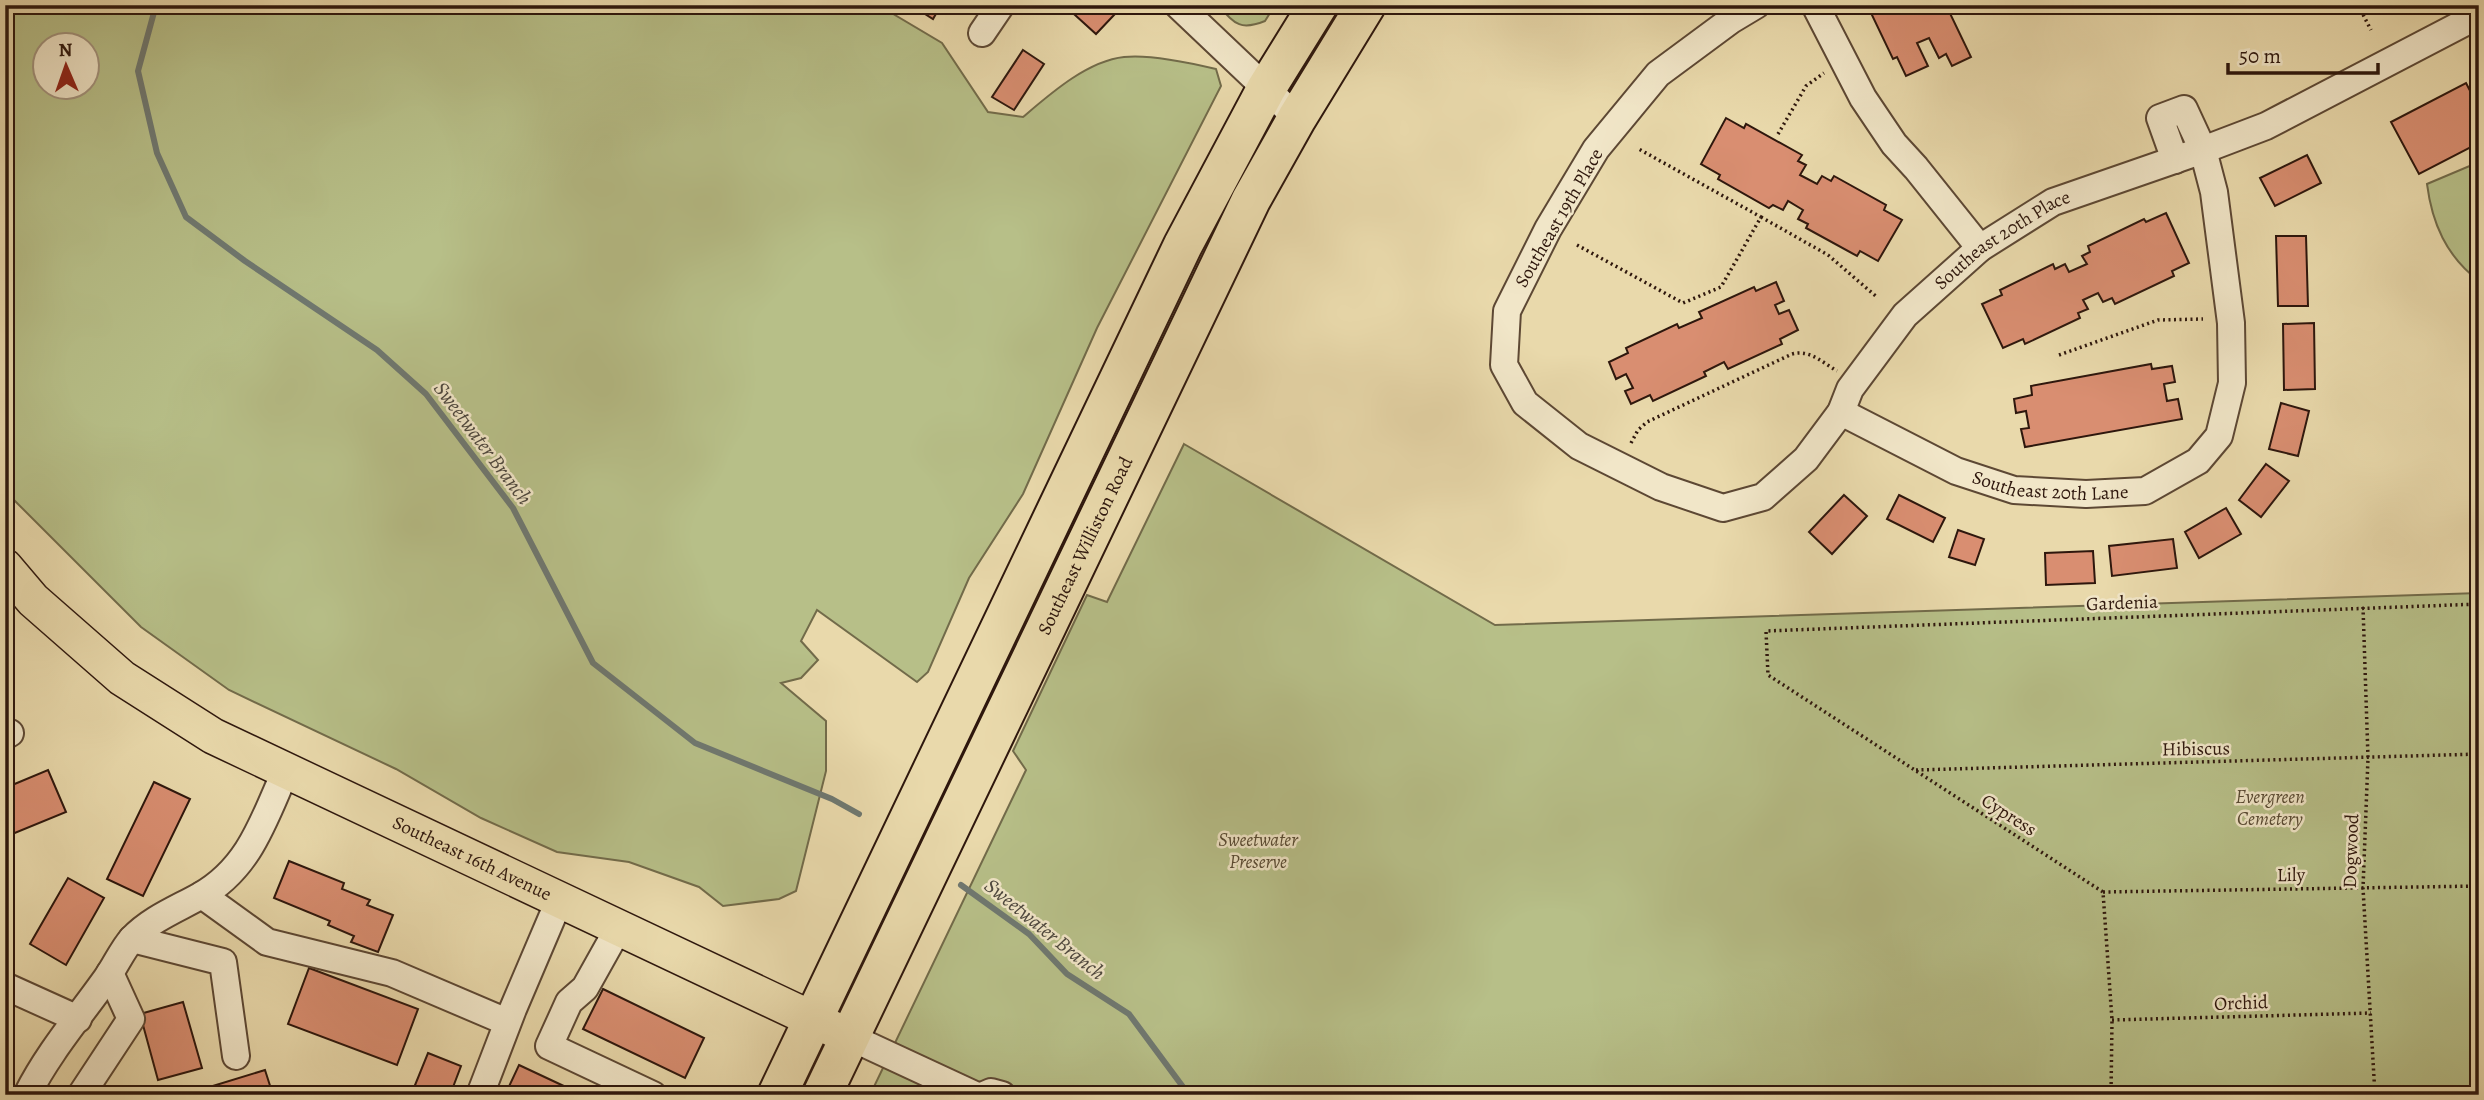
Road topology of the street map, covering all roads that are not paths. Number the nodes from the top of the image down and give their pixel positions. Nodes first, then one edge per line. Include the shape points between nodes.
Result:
1 (1001, 5) edge
2 (1178, 5) edge
3 (1318, 5) edge
4 (1366, 5) edge
5 (1756, 5) edge
6 (1815, 5) edge
7 (2479, 15) edge
8 (982, 33) dead end
9 (1266, 89) junction
10 (1297, 118) junction
11 (2203, 150) junction
12 (2175, 160) junction
13 (1980, 248) junction
14 (1841, 412) junction
15 (1600, 456) joint
16 (10, 584) edge
17 (286, 770) junction
18 (202, 895) junction
19 (559, 901) junction
20 (242, 925) junction
21 (618, 929) junction
22 (132, 939) junction
23 (223, 962) junction
24 (110, 973) junction
25 (5, 986) edge
26 (78, 1019) junction
27 (813, 1020) junction
28 (508, 1022) junction
29 (850, 1037) junction
30 (236, 1055) dead end
31 (27, 1095) edge
32 (81, 1095) edge
33 (480, 1095) edge
34 (653, 1095) edge
35 (777, 1095) edge
36 (822, 1095) edge
37 (975, 1095) edge
38 (984, 1095) edge
39 (1002, 1095) edge

1 - 8 street
2 - 9 street
3 - 9 highway, Southeast Williston Road
4 - 10 highway, Southeast Williston Road
5 - 15 street, Southeast 19th Place via 1658,74 1596,149 1548,229 1507,311 1504,365 1525,403 1579,446
6 - 13 street via 1863,98 1894,144
7 - 11 street, Southeast 20th Place via 2266,126
9 - 10 street
9 - 27 highway, Southeast Williston Road via 1183,245
10 - 29 highway, Southeast Williston Road via 1207,289
11 - 12 street, Southeast 20th Place
11 - 12 street, Southeast 20th Lane via 2184,110 2160,118
11 - 14 street, Southeast 20th Lane via 2223,251 2232,383 2219,436 2198,461 2145,491 2014,491 1956,471
12 - 13 street, Southeast 20th Place via 2053,202
13 - 14 street, Southeast 20th Place via 1905,315 1850,389
14 - 15 street, Southeast 20th Place via 1806,459 1763,497 1723,508 1661,487
16 - 17 main road, Southeast 16th Avenue via 122,678 213,736
17 - 18 street via 246,856 231,875
17 - 19 main road, Southeast 16th Avenue
18 - 20 street
18 - 22 street
19 - 21 main road, Southeast 16th Avenue
19 - 28 street
20 - 23 street
20 - 28 street via 267,942 392,973
21 - 27 main road, Southeast 16th Avenue
21 - 34 street via 585,988 569,1002 548,1046
22 - 23 street
22 - 24 street
23 - 30 street
24 - 26 street
24 - 32 street via 131,1019
25 - 26 street
26 - 31 street
27 - 29 main road, Southeast 16th Avenue
27 - 35 highway, Southeast Williston Road
28 - 33 street
29 - 36 highway, Southeast Williston Road
29 - 37 street, Southeast 16th Avenue
38 - 39 street

